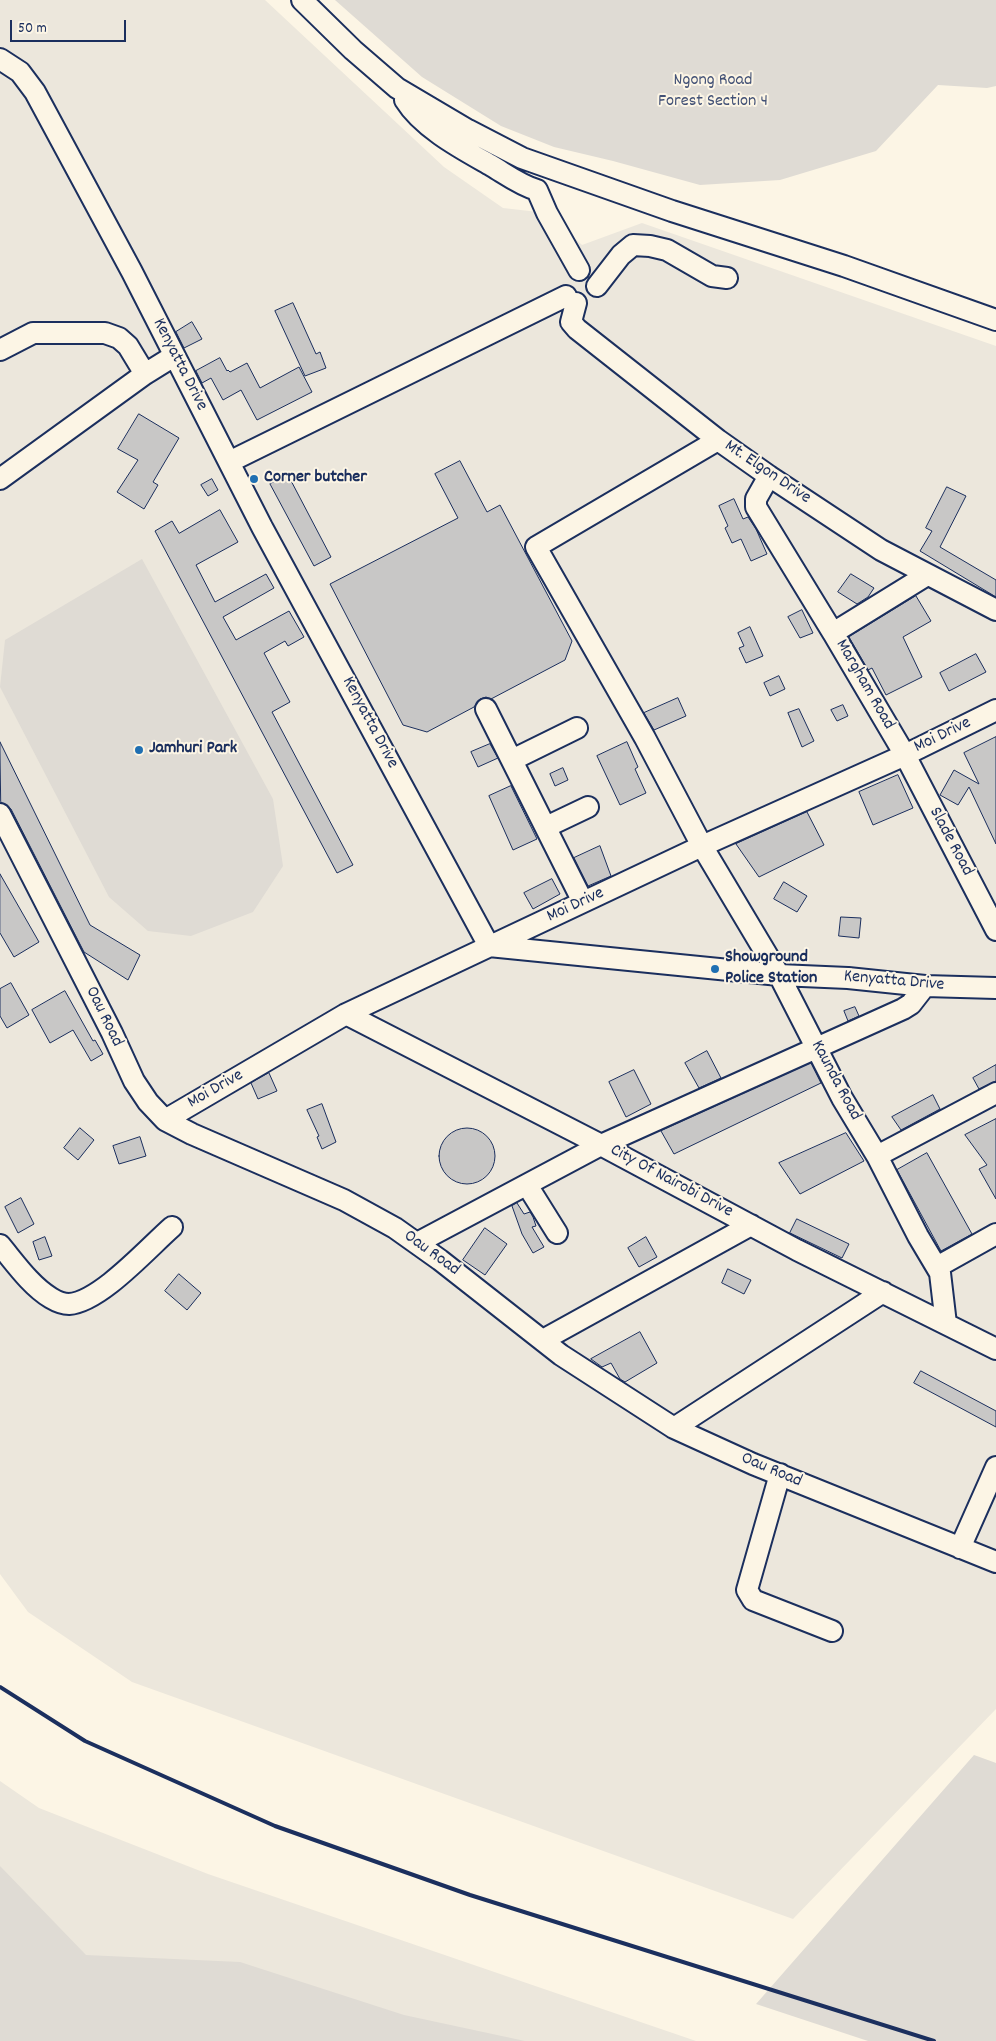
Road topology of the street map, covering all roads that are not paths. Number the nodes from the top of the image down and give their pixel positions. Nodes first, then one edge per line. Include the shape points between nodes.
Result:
1 (302, 0) edge
2 (0, 59) edge
3 (397, 88) junction
4 (550, 169) junction
5 (537, 190) junction
6 (579, 270) junction
7 (727, 278) dead end
8 (597, 286) junction
9 (571, 299) junction
10 (996, 320) edge
11 (0, 350) edge
12 (174, 356) junction
13 (145, 374) junction
14 (718, 440) junction
15 (229, 462) junction
16 (769, 476) junction
17 (0, 479) edge
18 (927, 575) junction
19 (996, 610) edge
20 (833, 633) junction
21 (486, 709) dead end
22 (996, 710) edge
23 (577, 728) dead end
24 (905, 755) junction
25 (512, 760) junction
26 (588, 807) dead end
27 (0, 814) edge
28 (546, 827) junction
29 (702, 846) junction
30 (583, 902) junction
31 (996, 930) edge
32 (489, 946) junction
33 (779, 975) junction
34 (925, 986) junction
35 (996, 988) edge
36 (346, 1014) junction
37 (817, 1049) junction
38 (996, 1093) edge
39 (165, 1120) junction
40 (601, 1145) junction
41 (877, 1156) junction
42 (527, 1185) junction
43 (752, 1225) junction
44 (172, 1227) dead end
45 (557, 1233) dead end
46 (996, 1234) edge
47 (417, 1243) junction
48 (0, 1245) edge
49 (937, 1267) junction
50 (883, 1292) junction
51 (946, 1324) junction
52 (543, 1340) junction
53 (996, 1350) edge
54 (674, 1428) junction
55 (996, 1467) edge
56 (780, 1474) junction
57 (960, 1548) junction
58 (996, 1562) edge
59 (832, 1631) dead end

1 - 3 street
2 - 12 street, Kenyatta Drive via 20,72 35,92
3 - 4 street via 491,142
3 - 5 street via 411,109 447,139
4 - 5 street via 544,185
4 - 10 street
5 - 6 street
6 - 8 street via 588,272
6 - 9 street via 565,279 563,287
7 - 8 street via 712,276 666,250 634,245 621,255
8 - 9 street via 589,301 580,304
9 - 14 street, Mt. Elgon Drive via 571,322 577,329
9 - 15 street
11 - 13 street via 33,333 105,333 119,338 128,346
12 - 13 street
12 - 15 street, Kenyatta Drive
13 - 17 street
14 - 16 street, Mt. Elgon Drive
14 - 29 street, Kaunda Road via 536,546
15 - 32 street, Kenyatta Drive
16 - 18 street, Mt. Elgon Drive via 882,550
16 - 20 street via 756,499 756,507
18 - 19 street, Mt. Elgon Drive
18 - 20 street, Margham Road
20 - 24 street, Margham Road
21 - 25 street
22 - 24 street, Moi Drive
23 - 25 street
24 - 29 street, Moi Drive
24 - 31 street, Slade Road
25 - 28 street
26 - 28 street
27 - 39 street, Oau Road via 134,1081
28 - 30 street
29 - 30 street, Moi Drive
29 - 33 street, Kaunda Road
30 - 32 street, Moi Drive
32 - 33 street, Kenyatta Drive
32 - 36 street, Moi Drive
33 - 34 street, Kenyatta Drive
33 - 37 street, Kaunda Road
34 - 35 street, Kenyatta Drive
34 - 37 street via 912,1004 903,1010
36 - 39 street, Moi Drive
36 - 40 street, City Of Nairobi Drive
37 - 40 street
37 - 41 street, Kaunda Road
38 - 41 street
39 - 47 street, Oau Road via 344,1200
40 - 42 street
40 - 43 street, City Of Nairobi Drive
41 - 49 street, Kaunda Road
42 - 45 street
42 - 47 street
43 - 50 street, City Of Nairobi Drive
43 - 52 street
44 - 48 street via 90,1298 67,1304 42,1291
46 - 49 street
47 - 52 street, Oau Road
49 - 51 street, Kaunda Road via 942,1279
50 - 51 street, City Of Nairobi Drive
50 - 54 street
51 - 53 street, City Of Nairobi Drive
52 - 54 street, Oau Road via 592,1377
54 - 56 street, Oau Road
55 - 57 street
56 - 57 street, Oau Road
56 - 59 street via 748,1595 753,1600
57 - 58 street, Oau Road

